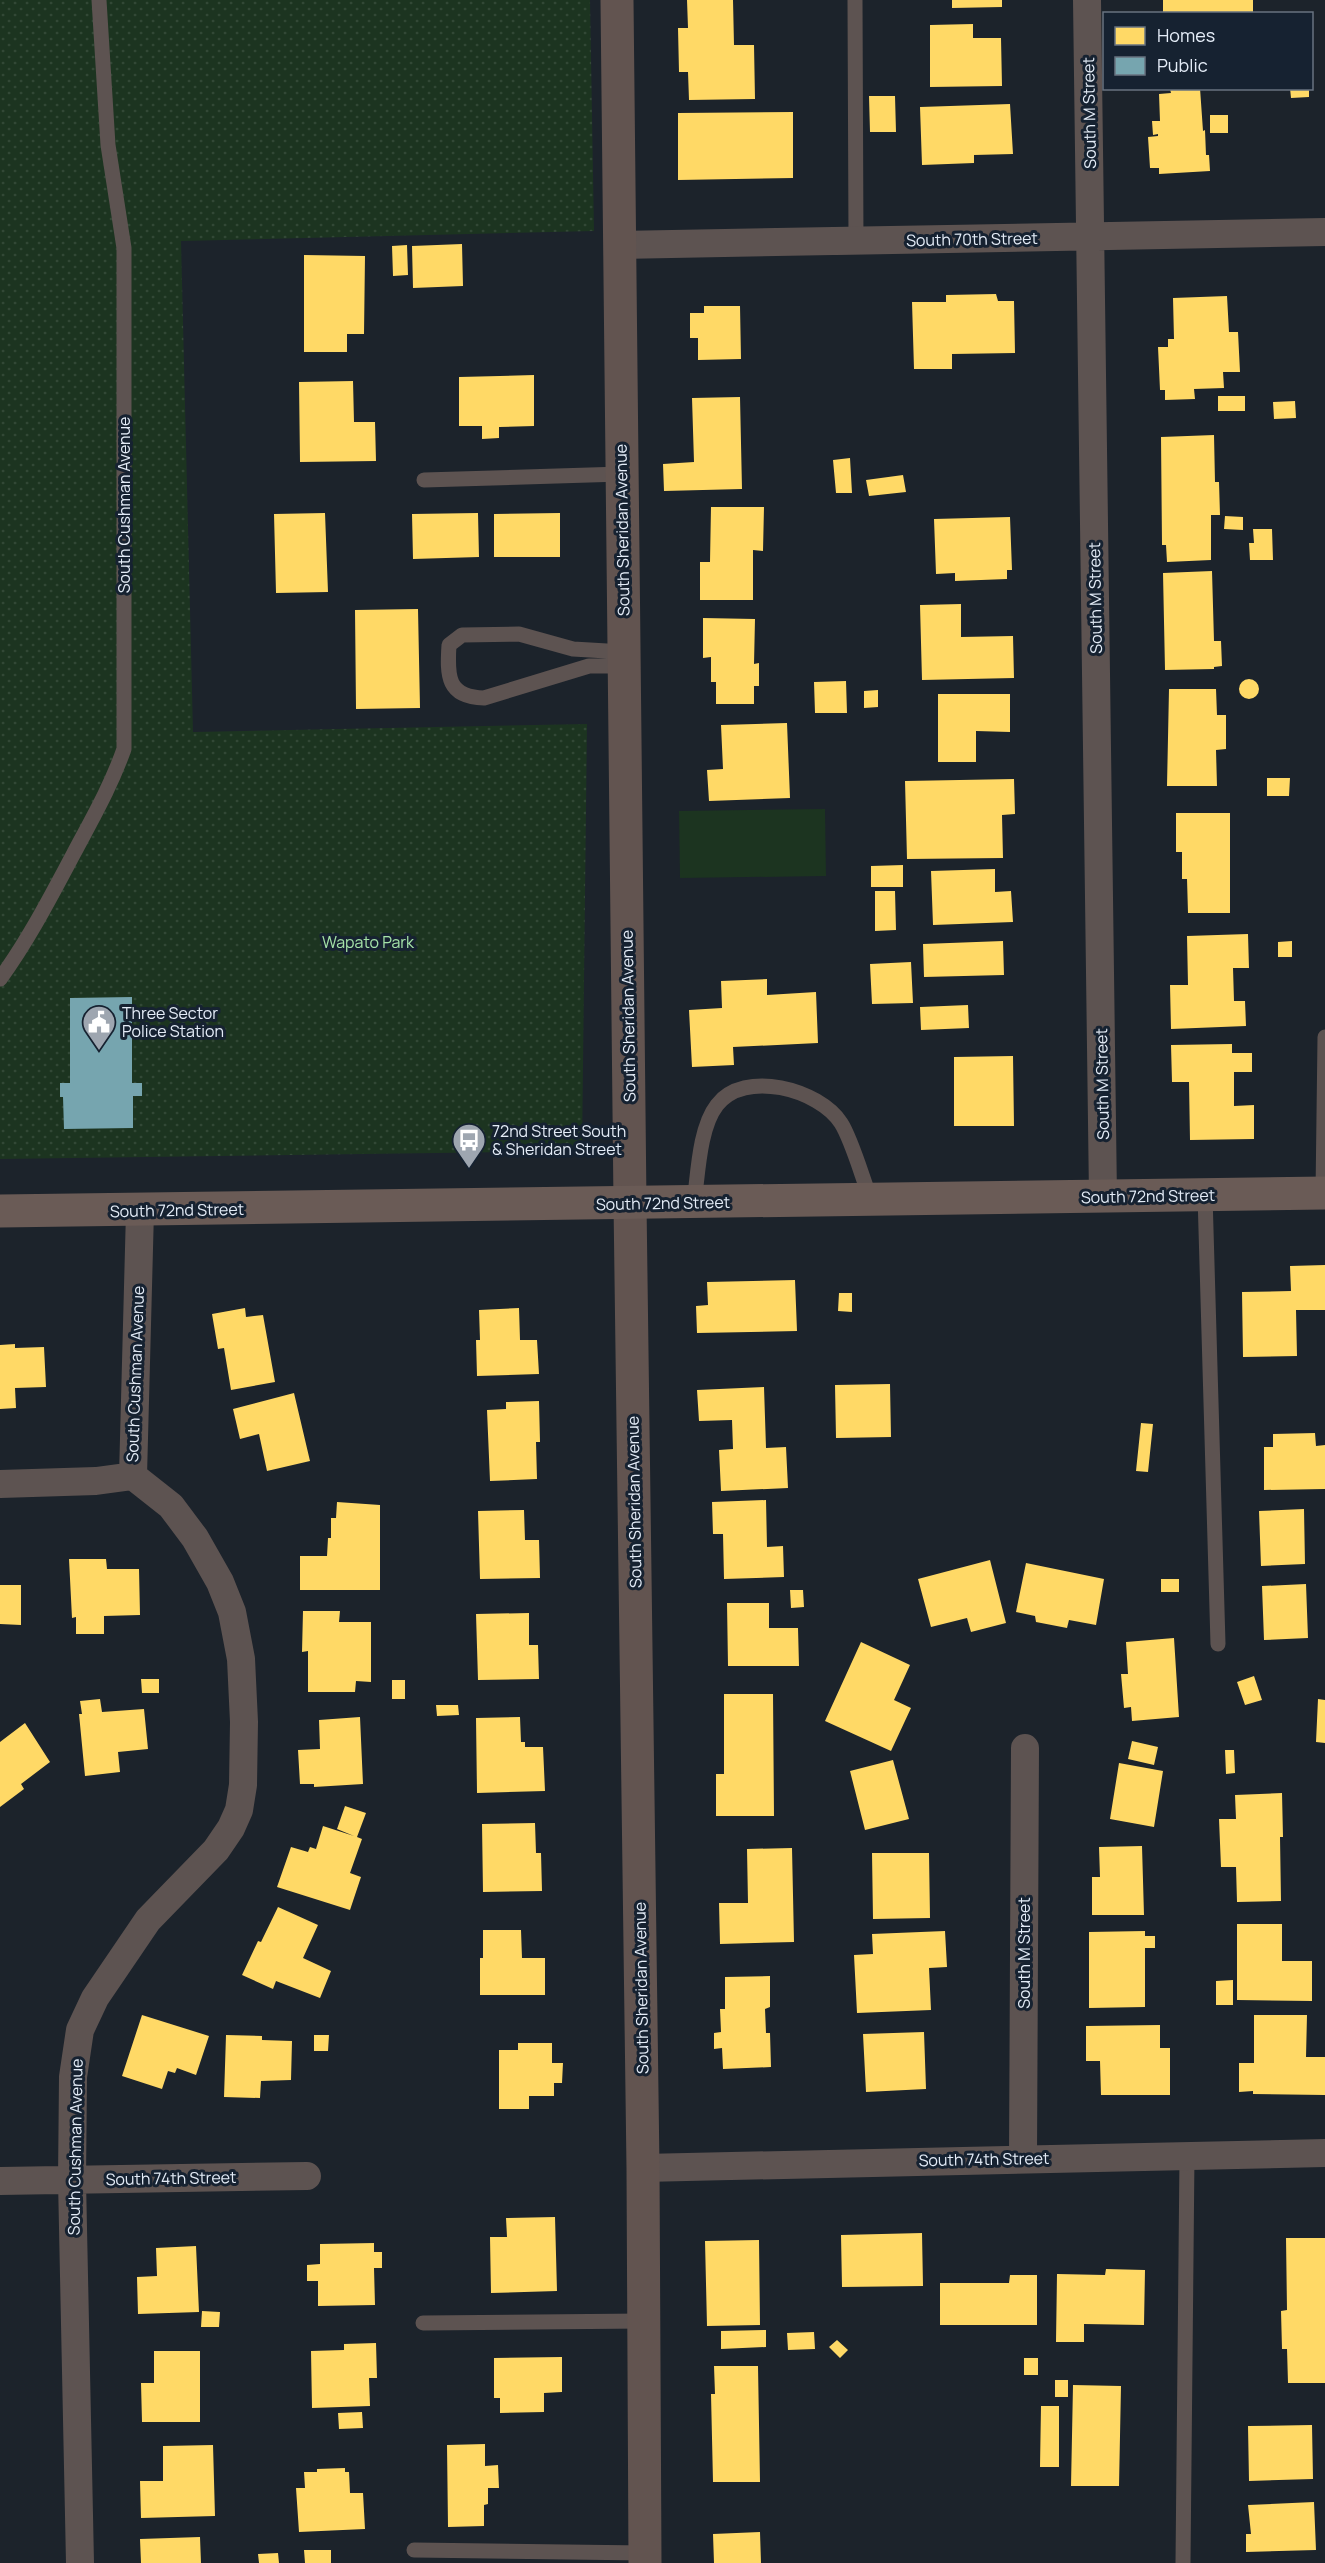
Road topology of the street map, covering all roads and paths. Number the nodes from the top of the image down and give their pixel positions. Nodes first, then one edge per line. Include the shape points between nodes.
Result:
1 (99, 0) edge
2 (617, 0) edge
3 (855, 0) edge
4 (1088, 0) edge
5 (1325, 232) edge
6 (1091, 237) junction
7 (856, 242) junction
8 (619, 245) junction
9 (622, 474) junction
10 (424, 480) dead end
11 (624, 659) junction
12 (0, 979) edge
13 (1325, 1037) edge
14 (1324, 1193) edge
15 (1205, 1195) junction
16 (1103, 1197) junction
17 (871, 1200) junction
18 (630, 1203) junction
19 (694, 1203) junction
20 (0, 1211) edge
21 (140, 1211) junction
22 (133, 1476) junction
23 (0, 1484) edge
24 (1218, 1644) dead end
25 (1025, 1748) dead end
26 (1325, 2153) edge
27 (1187, 2155) junction
28 (1023, 2158) junction
29 (643, 2168) junction
30 (307, 2176) dead end
31 (72, 2180) junction
32 (0, 2181) edge
33 (643, 2321) junction
34 (423, 2323) dead end
35 (414, 2550) dead end
36 (645, 2558) edge
37 (80, 2563) edge
38 (1183, 2563) edge

1 - 12 lane, South Cushman Avenue via 108,145 124,248 124,749 113,780 32,932
2 - 8 street, South Sheridan Avenue
3 - 7 lane
4 - 6 street, South M Street
5 - 6 street, South 70th Street
6 - 7 street, South 70th Street
6 - 16 street, South M Street
7 - 8 street, South 70th Street
8 - 9 street, South Sheridan Avenue
9 - 10 lane
9 - 11 street, South Sheridan Avenue
11 - 11 lane via 519,634 476,633 462,635 449,645 448,664 451,682 458,693 484,698
11 - 18 street, South Sheridan Avenue
13 - 14 lane
14 - 15 main road, South 72nd Street
15 - 16 main road, South 72nd Street
15 - 24 lane
16 - 17 main road, South 72nd Street
17 - 19 main road, South 72nd Street
17 - 19 lane via 841,1123 801,1093 756,1086 732,1092 713,1112 704,1137
18 - 19 main road, South 72nd Street
18 - 21 main road, South 72nd Street
18 - 29 street, South Sheridan Avenue
20 - 21 main road, South 72nd Street
21 - 22 street, South Cushman Avenue
22 - 23 street
22 - 31 street, South Cushman Avenue via 171,1506 195,1538 232,1612 241,1659 243,1785 231,1828 216,1850 148,1920 95,1998 80,2031 73,2077
25 - 28 street, South M Street
26 - 27 street, South 74th Street
27 - 28 street, South 74th Street
27 - 38 lane
28 - 29 street, South 74th Street
29 - 33 street, South Sheridan Avenue
30 - 31 street, South 74th Street
31 - 32 street, South 74th Street
31 - 37 street, South Cushman Avenue
33 - 34 lane
33 - 36 street, South Sheridan Avenue
35 - 36 lane, South Sheridan Avenue

